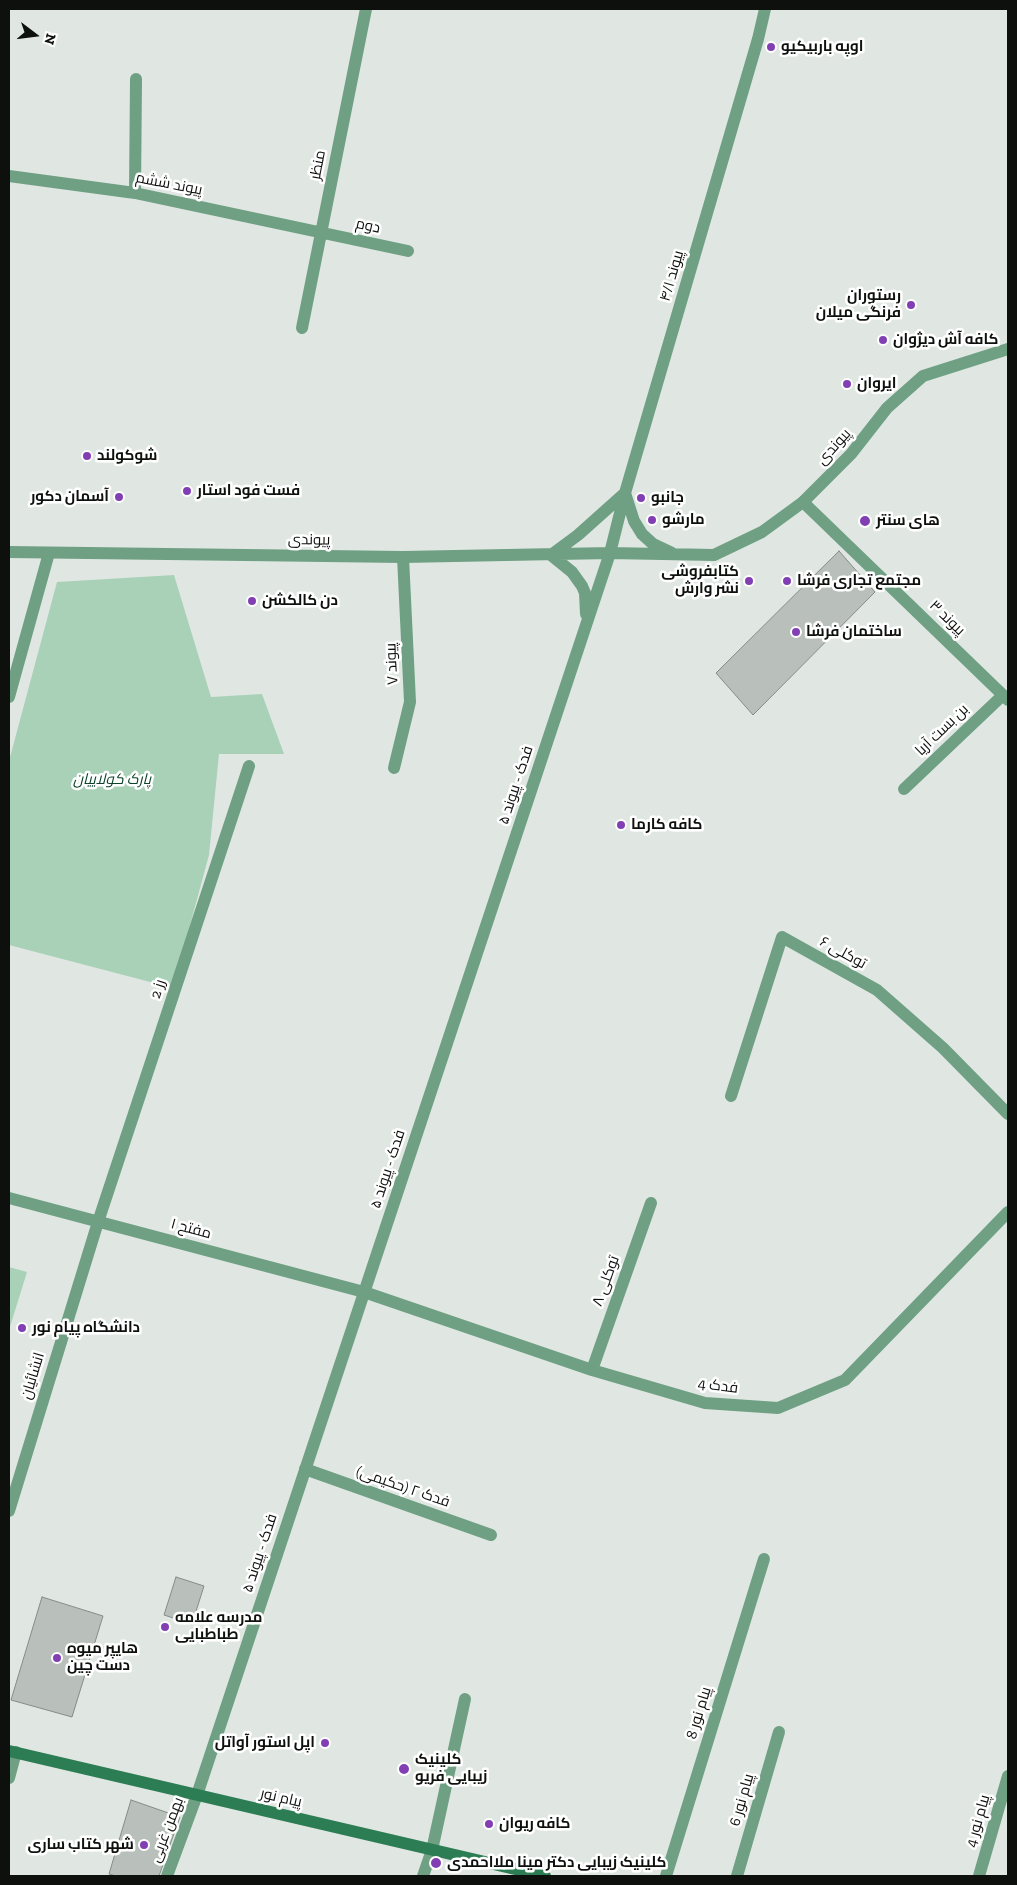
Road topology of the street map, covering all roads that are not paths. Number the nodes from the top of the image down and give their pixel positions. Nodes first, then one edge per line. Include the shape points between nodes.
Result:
1 (366, 9) edge
2 (765, 9) edge
3 (136, 79) dead end
4 (9, 176) edge
5 (135, 193) junction
6 (322, 232) junction
7 (408, 251) dead end
8 (302, 328) dead end
9 (1008, 349) edge
10 (625, 493) junction
11 (803, 502) junction
12 (9, 552) edge
13 (50, 553) junction
14 (610, 553) junction
15 (551, 554) junction
16 (678, 555) junction
17 (403, 557) junction
18 (586, 626) junction
19 (9, 697) edge
20 (1006, 697) edge
21 (249, 766) dead end
22 (394, 768) dead end
23 (904, 789) dead end
24 (731, 1096) dead end
25 (1008, 1114) edge
26 (9, 1198) edge
27 (651, 1203) dead end
28 (1008, 1212) edge
29 (98, 1222) junction
30 (364, 1292) junction
31 (592, 1370) junction
32 (305, 1470) junction
33 (9, 1511) edge
34 (491, 1535) dead end
35 (764, 1558) dead end
36 (465, 1699) dead end
37 (779, 1732) dead end
38 (12, 1751) edge
39 (1008, 1776) edge
40 (9, 1778) edge
41 (197, 1795) junction
42 (432, 1850) junction
43 (167, 1876) edge
44 (423, 1876) edge
45 (546, 1876) edge
46 (666, 1876) edge
47 (737, 1876) edge
48 (979, 1876) edge

1 - 6 street, منظر
2 - 10 street, پیوند ۴/۱
3 - 5 street
4 - 5 street, پیوند ششم
5 - 6 street, پیوند ششم
6 - 7 street, دوم
6 - 8 street, منظر
9 - 11 street, پیوندی via 923,376 887,408 851,454
10 - 14 street, پیوند ۴/۱
10 - 15 street via 578,535
10 - 16 street via 642,534 653,544
11 - 16 street, پیوندی via 762,532 714,555
11 - 20 street, پیوند ۳
12 - 13 street, پیوندی
13 - 17 street, پیوندی
13 - 19 street
14 - 15 street, پیوندی
14 - 16 street, پیوندی
14 - 18 street, فدک - پیوند ۵
15 - 17 street, پیوندی
15 - 18 street via 572,572 586,593
17 - 22 street, پیوند ۷ via 410,702
18 - 30 street, فدک - پیوند ۵
20 - 23 street, بن بست آریا
21 - 29 street, رز 2
24 - 25 street, توکلی ۶ via 782,937 877,990 943,1048
26 - 29 street, مفتح ۱
27 - 31 street, توکلی ۸
28 - 31 street, فدک 4 via 845,1380 778,1408 705,1403
29 - 30 street, مفتح ۱
29 - 33 street, انشائیان
30 - 31 street, فدک 4
30 - 32 street, فدک - پیوند ۵
32 - 34 street, فدک ۲ (حکیمی)
32 - 41 street, فدک - پیوند ۵
35 - 46 street, پیام نور 8
36 - 42 street
37 - 47 street, پیام نور 6
38 - 40 street
38 - 41 main road, پیام نور
39 - 48 street, پیام نور 4
41 - 42 main road, پیام نور
41 - 43 street, بهمن غربی
42 - 44 street
42 - 45 main road, پیام نور

